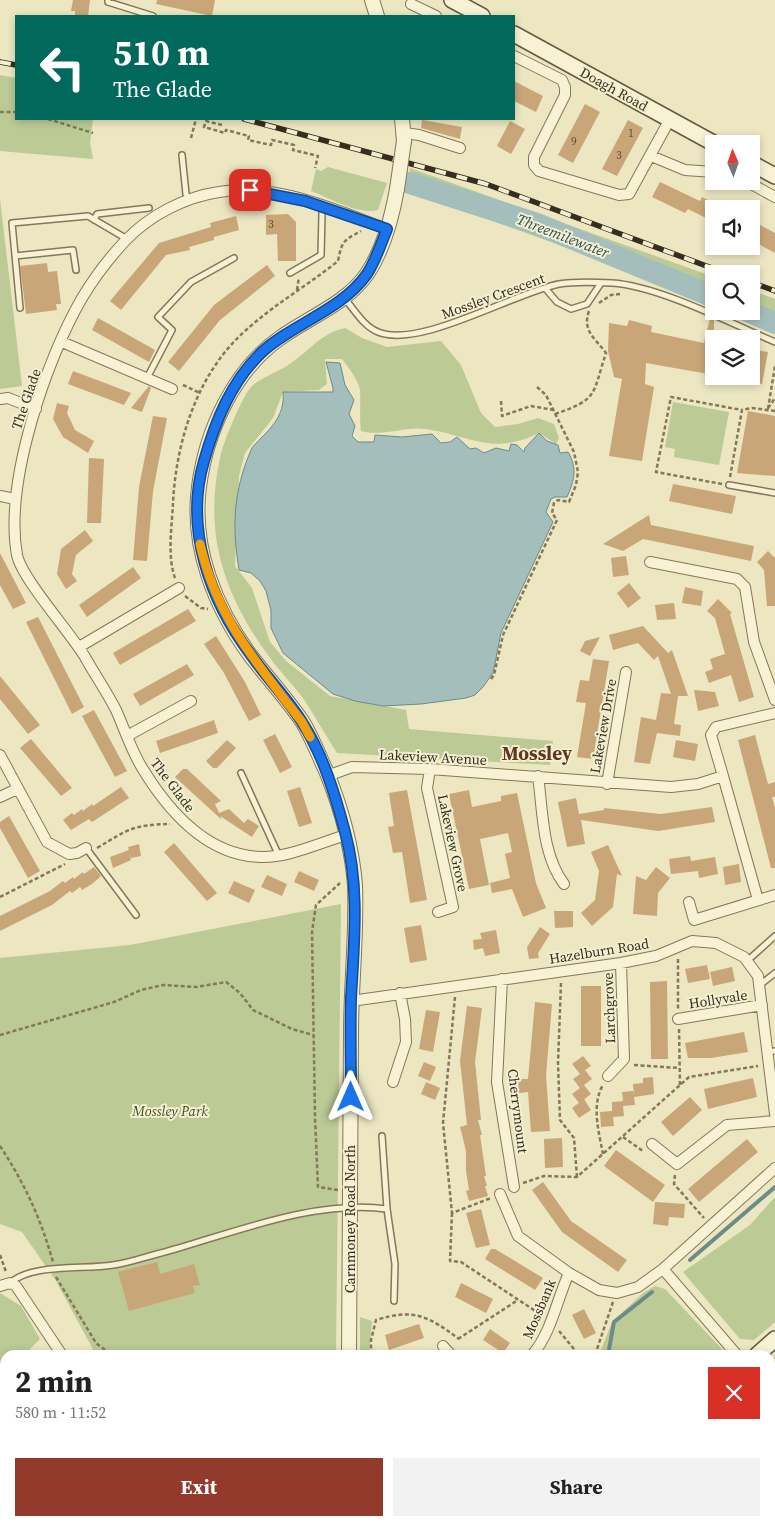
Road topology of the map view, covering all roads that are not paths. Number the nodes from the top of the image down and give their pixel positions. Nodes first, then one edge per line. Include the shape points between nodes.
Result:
1 (108, 0) edge
2 (372, 0) edge
3 (452, 0) edge
4 (410, 4) dead end
5 (421, 13) edge
6 (150, 15) edge
7 (377, 15) edge
8 (480, 15) edge
9 (515, 35) edge
10 (515, 56) edge
11 (670, 119) junction
12 (403, 131) edge
13 (705, 138) edge
14 (460, 148) dead end
15 (182, 154) dead end
16 (651, 156) junction
17 (760, 168) edge
18 (705, 171) edge
19 (775, 176) edge
20 (760, 189) edge
21 (775, 197) edge
22 (189, 199) junction
23 (324, 206) junction
24 (150, 208) dead end
25 (94, 220) junction
26 (387, 229) junction
27 (127, 239) junction
28 (15, 256) junction
29 (234, 258) dead end
30 (76, 270) dead end
31 (290, 273) dead end
32 (601, 283) junction
33 (545, 288) junction
34 (344, 297) junction
35 (20, 308) dead end
36 (62, 342) junction
37 (775, 342) edge
38 (147, 378) junction
39 (172, 389) road end
40 (0, 399) edge
41 (36, 409) junction
42 (729, 485) road end
43 (775, 493) edge
44 (0, 496) edge
45 (15, 499) junction
46 (650, 562) dead end
47 (179, 588) dead end
48 (78, 647) junction
49 (626, 672) dead end
50 (775, 700) edge
51 (191, 701) dead end
52 (775, 713) edge
53 (127, 736) junction
54 (0, 755) edge
55 (430, 769) junction
56 (241, 773) dead end
57 (328, 776) junction
58 (538, 776) junction
59 (723, 776) junction
60 (606, 784) junction
61 (17, 789) junction
62 (0, 797) edge
63 (346, 834) junction
64 (86, 848) joint
65 (279, 856) junction
66 (564, 884) dead end
67 (775, 895) edge
68 (758, 900) junction
69 (688, 902) dead end
70 (438, 912) dead end
71 (136, 914) dead end
72 (775, 936) edge
73 (746, 960) junction
74 (621, 963) junction
75 (775, 973) edge
76 (502, 979) junction
77 (759, 985) junction
78 (400, 993) junction
79 (351, 1001) junction
80 (762, 1005) junction
81 (678, 1019) dead end
82 (771, 1051) edge
83 (608, 1076) road end
84 (393, 1082) dead end
85 (775, 1114) edge
86 (775, 1120) edge
87 (382, 1136) dead end
88 (652, 1144) road end
89 (775, 1168) edge
90 (514, 1187) road end
91 (500, 1194) road end
92 (350, 1199) junction
93 (387, 1209) junction
94 (663, 1269) junction
95 (569, 1273) junction
96 (5, 1284) edge
97 (394, 1301) dead end
98 (775, 1339) edge
99 (443, 1346) road end
100 (59, 1350) edge
101 (349, 1350) edge
102 (447, 1350) edge
103 (537, 1350) edge
104 (733, 1350) edge
105 (763, 1350) edge

1 - 6 lane
2 - 7 street
3 - 8 main road
4 - 5 street
9 - 11 main road, Doagh Road
10 - 16 street via 562,80 565,87 565,95 534,157 534,165 539,171 619,195 629,194
11 - 13 main road, Doagh Road
11 - 16 street
12 - 14 street
12 - 26 street, Carnmoney Road North, bridge via 397,189
15 - 22 lane
16 - 18 street via 685,170
17 - 19 main road
20 - 21 street
22 - 23 street, The Glade via 222,191 250,190
22 - 27 street, The Glade via 158,216
23 - 26 street, The Glade
23 - 31 lane via 321,255
24 - 25 lane via 97,214
25 - 27 lane
25 - 28 lane via 88,216 12,223
26 - 34 street, Carnmoney Road North via 367,274
27 - 36 street, The Glade via 83,297
28 - 30 lane via 74,250
28 - 35 lane
29 - 38 lane via 191,282 158,317 172,330
32 - 33 lane, Mossley Crescent via 560,284
32 - 33 lane via 587,304 571,309 557,302
32 - 37 lane, Mossley Crescent via 644,290
33 - 34 lane, Mossley Crescent via 446,326 417,333 380,333 367,326
34 - 57 street, Carnmoney Road North via 278,339 260,354 232,390 203,464 197,514 205,564 222,609 251,656 302,722
36 - 38 street
36 - 41 street, The Glade
38 - 39 street
40 - 41 street via 8,398
41 - 45 street, The Glade
42 - 43 lane
44 - 45 street
45 - 48 street, The Glade via 18,558
46 - 50 street via 736,579 745,587 754,642
47 - 48 street
48 - 53 street, The Glade
49 - 60 street, Lakeview Drive
51 - 53 street
52 - 59 street via 716,727 711,735
53 - 65 street, The Glade via 142,770 184,824 233,853
54 - 61 street
55 - 57 street, Lakeview Avenue via 352,767
55 - 58 street, Lakeview Avenue
55 - 70 street, Lakeview Grove via 427,788 452,907
56 - 65 lane
57 - 63 street, Carnmoney Road North
58 - 60 street, Lakeview Avenue
58 - 66 street via 549,855 554,871
59 - 60 street, Lakeview Avenue via 698,784 671,787
59 - 68 street
61 - 62 street
61 - 64 street via 47,842 69,854
63 - 65 street, The Glade
63 - 79 street, Carnmoney Road North via 355,891
64 - 71 lane
67 - 68 street
68 - 69 street via 694,920
72 - 73 lane
73 - 74 street, Hazelburn Road via 716,943 692,941 656,956
73 - 77 street, Hazelburn Road via 758,976
74 - 76 street, Hazelburn Road
74 - 83 street, Larchgrove via 624,1059
75 - 77 lane
76 - 78 street, Hazelburn Road
76 - 90 street, Cherrymount via 497,1082
77 - 80 street, Hazelburn Road
78 - 79 street, Hazelburn Road
78 - 84 street via 406,1042
79 - 92 street, Carnmoney Road North
80 - 81 street, Hollyvale
80 - 82 street, Hazelburn Road
82 - 85 street, Hazelburn Road via 769,1064
86 - 88 street via 727,1124 677,1164
87 - 93 lane
89 - 94 street
91 - 95 street via 518,1236
92 - 93 lane
92 - 96 lane via 250,1225 123,1264 29,1272
92 - 101 street, Carnmoney Road North
93 - 97 lane via 395,1264
94 - 95 street via 638,1287 617,1293 599,1290
94 - 104 street
95 - 103 street, Mossbank via 542,1344
96 - 100 street via 16,1286
98 - 105 main road
99 - 102 street

